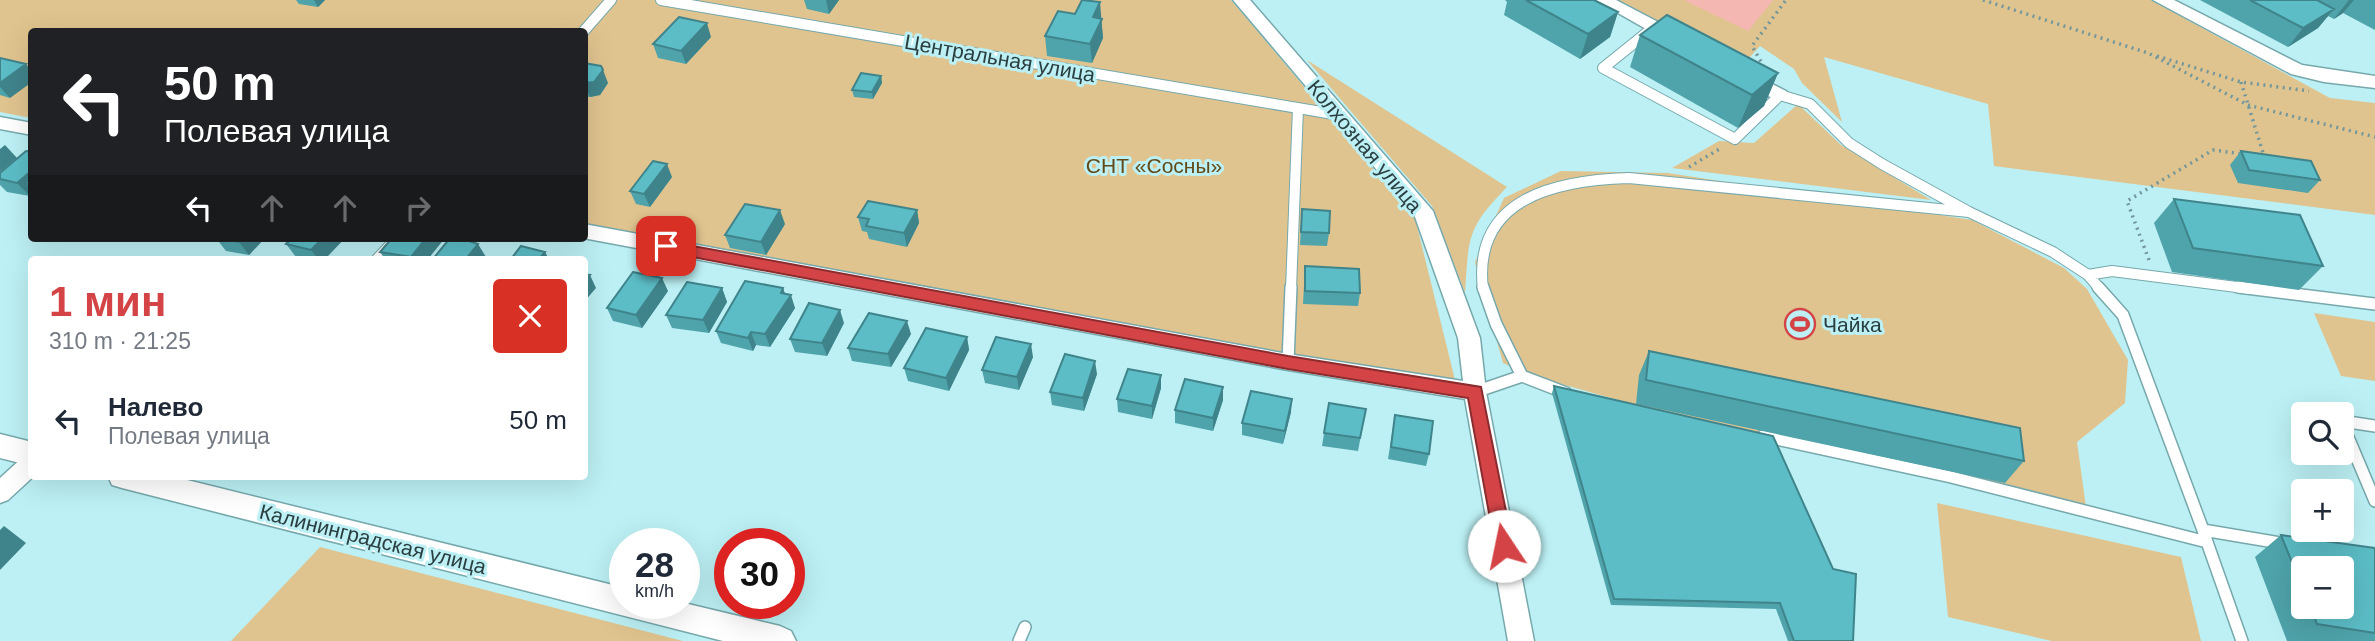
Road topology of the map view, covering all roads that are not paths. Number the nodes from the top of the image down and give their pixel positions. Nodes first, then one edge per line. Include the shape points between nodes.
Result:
1 (611, 0) edge
2 (661, 0) edge
3 (1241, 0) edge
4 (1603, 0) edge
5 (2161, 0) edge
6 (1654, 27) junction
7 (586, 28) edge
8 (1689, 46) edge
9 (1734, 70) edge
10 (2375, 82) edge
11 (1780, 94) junction
12 (1298, 108) junction
13 (1339, 115) junction
14 (0, 123) edge
15 (28, 128) edge
16 (1969, 212) junction
17 (588, 232) edge
18 (393, 242) edge
19 (380, 256) edge
20 (2088, 275) junction
21 (2375, 303) edge
22 (1288, 362) junction
23 (1522, 376) junction
24 (1475, 392) junction
25 (1582, 397) edge
26 (2354, 423) edge
27 (2375, 426) edge
28 (1746, 433) edge
29 (0, 446) edge
30 (2354, 451) edge
31 (28, 453) edge
32 (28, 467) edge
33 (164, 481) edge
34 (0, 493) edge
35 (2375, 501) edge
36 (2205, 536) junction
37 (2295, 546) edge
38 (609, 598) edge
39 (692, 619) edge
40 (1025, 627) dead end
41 (780, 641) edge
42 (1019, 641) edge
43 (1521, 641) edge
44 (2242, 641) edge

1 - 7 lane
2 - 12 lane, Центральная улица
3 - 13 street, Колхозная улица
4 - 6 street
5 - 10 street via 2297,70
6 - 8 street
6 - 11 lane via 1603,68 1735,139
9 - 11 street
11 - 16 lane via 1810,104 1849,143
12 - 13 lane, Центральная улица
12 - 22 lane
13 - 24 street, Колхозная улица via 1423,211 1469,338
14 - 15 street
16 - 20 lane via 2053,252
16 - 23 lane via 1665,182 1594,178 1546,188 1519,203 1487,242 1484,290
17 - 22 street
18 - 19 lane
20 - 21 lane via 2112,271
20 - 36 lane via 2123,315
22 - 24 street
23 - 24 lane
23 - 25 lane
24 - 43 street, Колхозная улица
26 - 27 lane
28 - 36 lane
29 - 31 street
30 - 35 lane
32 - 34 street
33 - 38 street, Калининградская улица
36 - 37 lane
36 - 44 lane
39 - 41 street
40 - 42 lane

